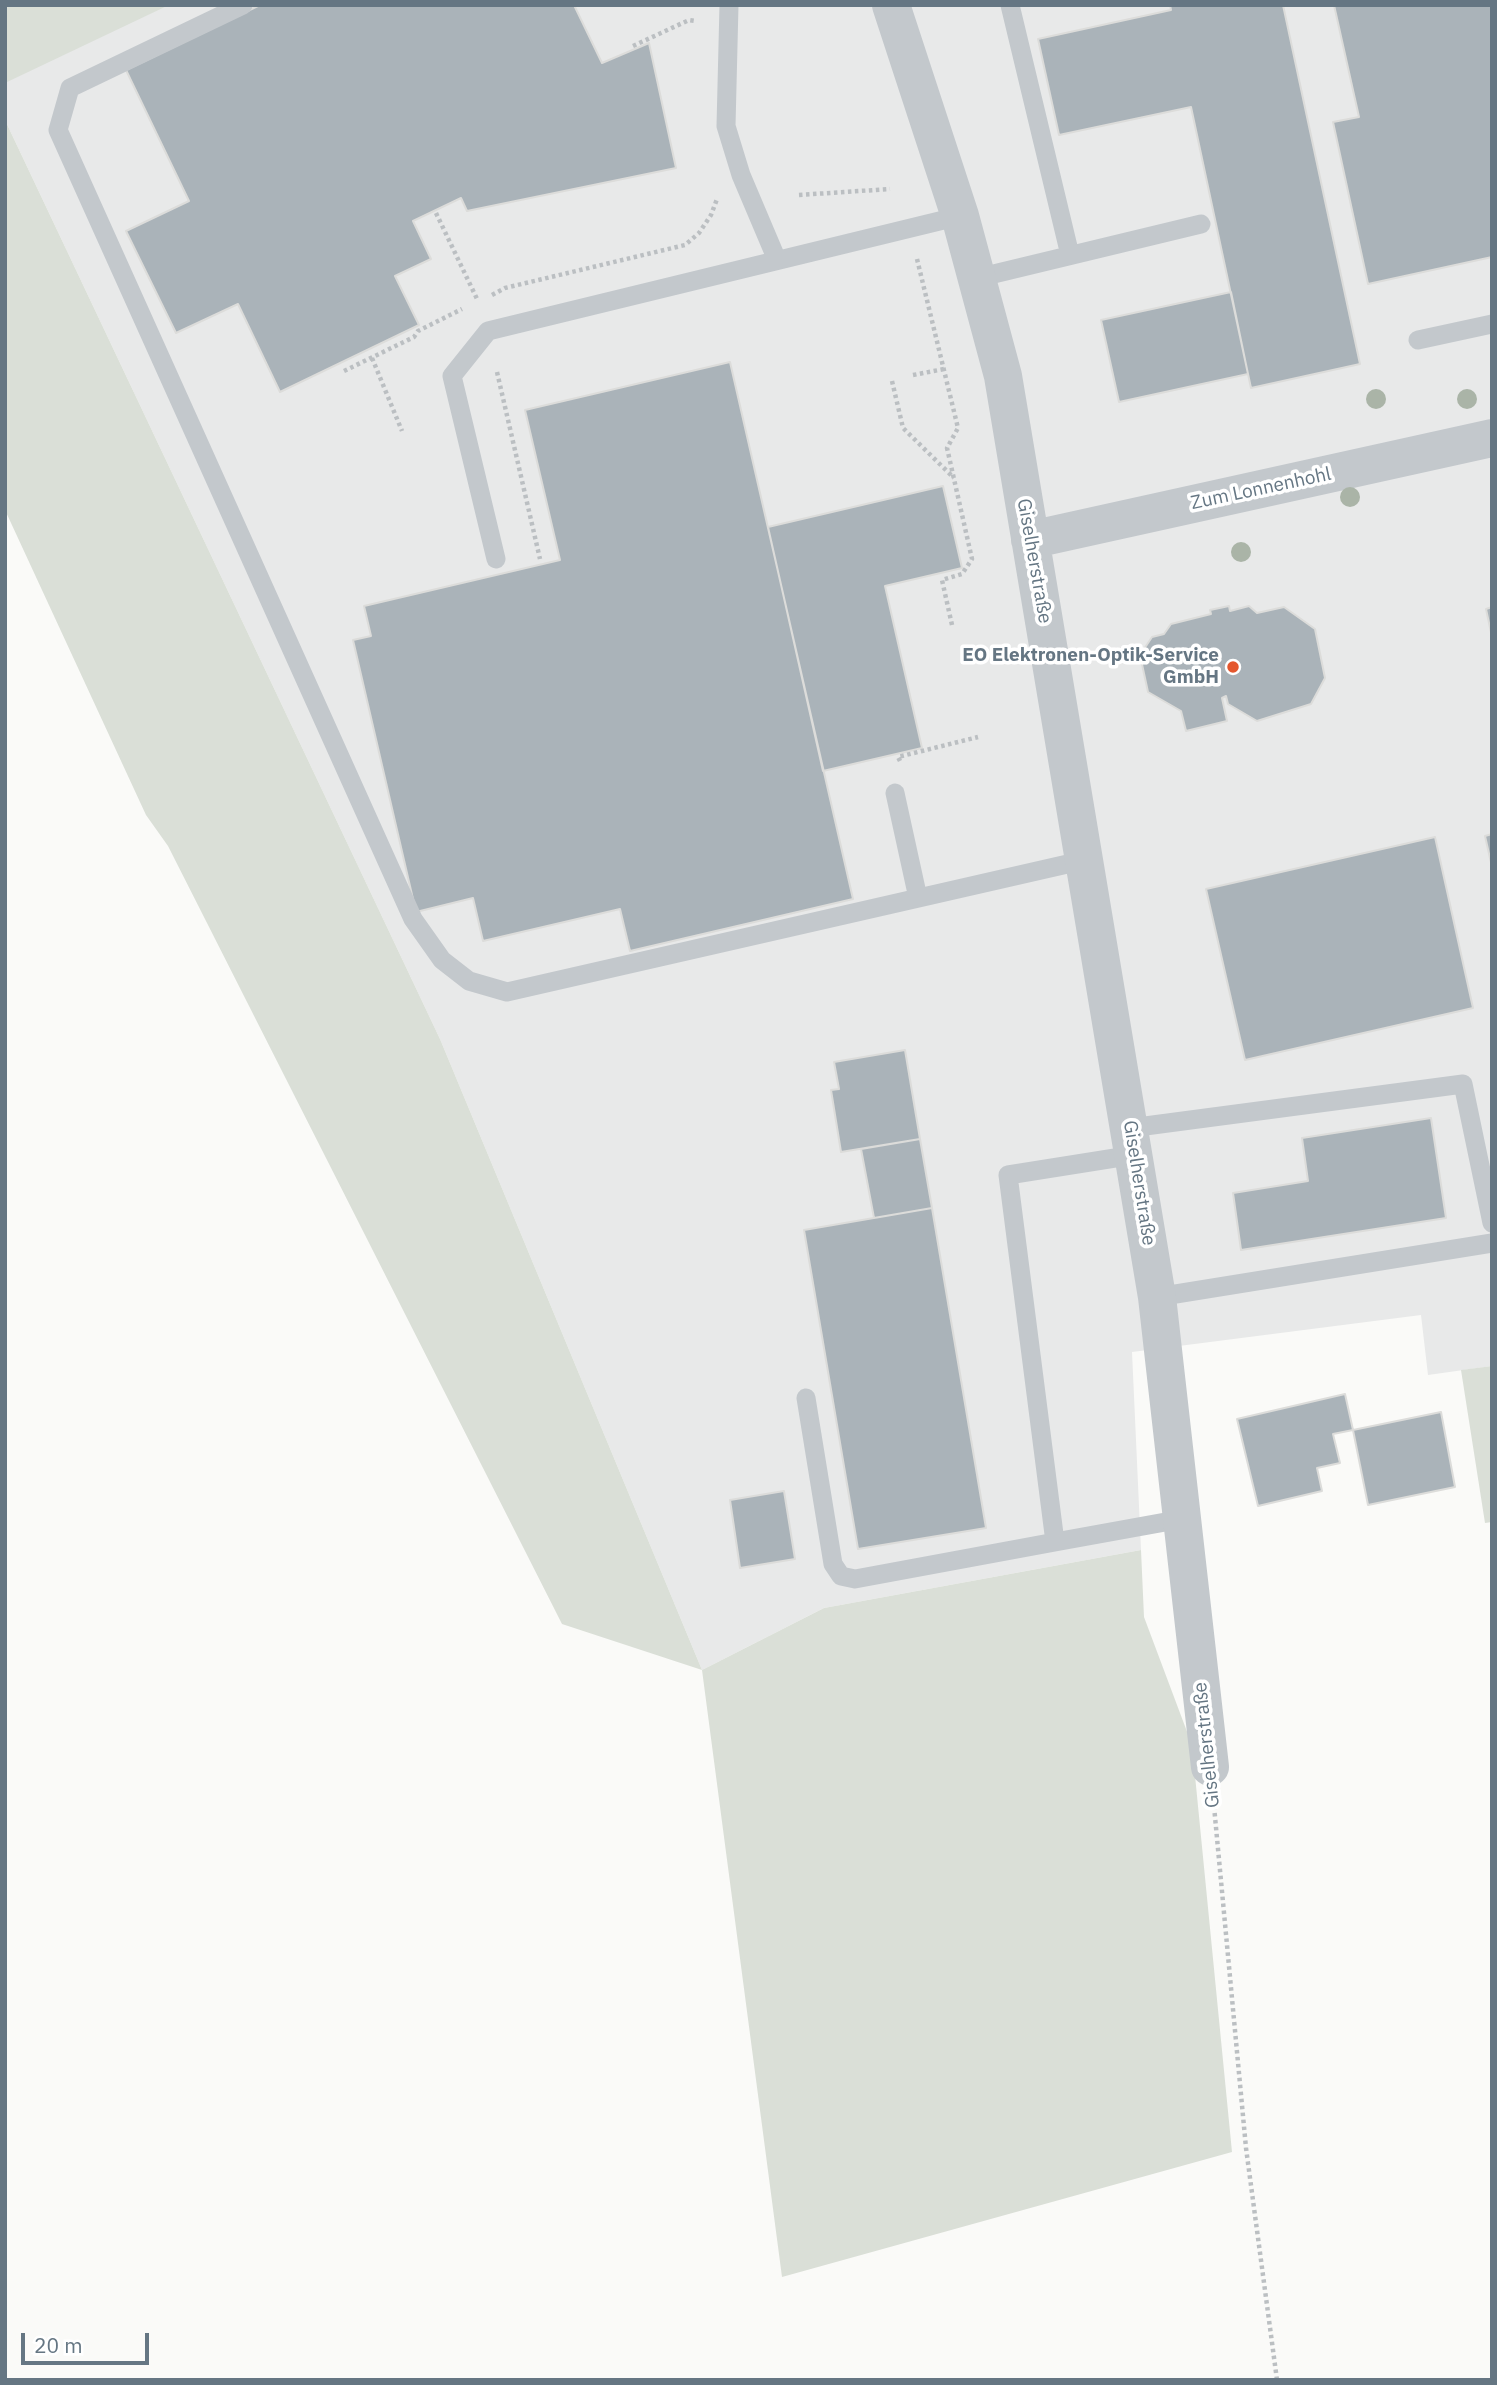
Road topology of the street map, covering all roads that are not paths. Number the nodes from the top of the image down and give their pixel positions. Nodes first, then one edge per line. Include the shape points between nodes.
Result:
1 (243, 5) edge
2 (729, 5) edge
3 (891, 5) edge
4 (1010, 5) edge
5 (960, 216) junction
6 (1201, 225) dead end
7 (1070, 255) junction
8 (777, 261) junction
9 (977, 278) junction
10 (1492, 324) edge
11 (1418, 340) dead end
12 (1492, 439) edge
13 (1030, 540) junction
14 (496, 559) dead end
15 (895, 793) road end
16 (1085, 860) junction
17 (918, 898) junction
18 (1132, 1142) junction
19 (1492, 1223) edge
20 (1492, 1243) edge
21 (1157, 1297) junction
22 (806, 1398) dead end
23 (1182, 1519) junction
24 (1055, 1542) junction
25 (1210, 1767) road end

1 - 17 lane via 71,88 58,130 413,919 442,960 469,981 507,992
2 - 8 lane via 726,126
3 - 5 street, Giselherstraße
4 - 7 lane
5 - 8 lane
5 - 9 street, Giselherstraße
6 - 7 lane
7 - 9 lane
8 - 14 lane via 488,331 452,376
9 - 13 street, Giselherstraße via 1003,376
10 - 11 lane
12 - 13 street, Zum Lonnenhohl
13 - 16 street, Giselherstraße
15 - 17 lane
16 - 17 lane
16 - 18 street, Giselherstraße
18 - 19 lane via 1463,1084
18 - 21 street, Giselherstraße
18 - 24 lane via 1008,1175
20 - 21 lane
21 - 23 street, Giselherstraße
22 - 24 lane via 833,1564 841,1576 855,1579
23 - 24 lane
23 - 25 street, Giselherstraße

